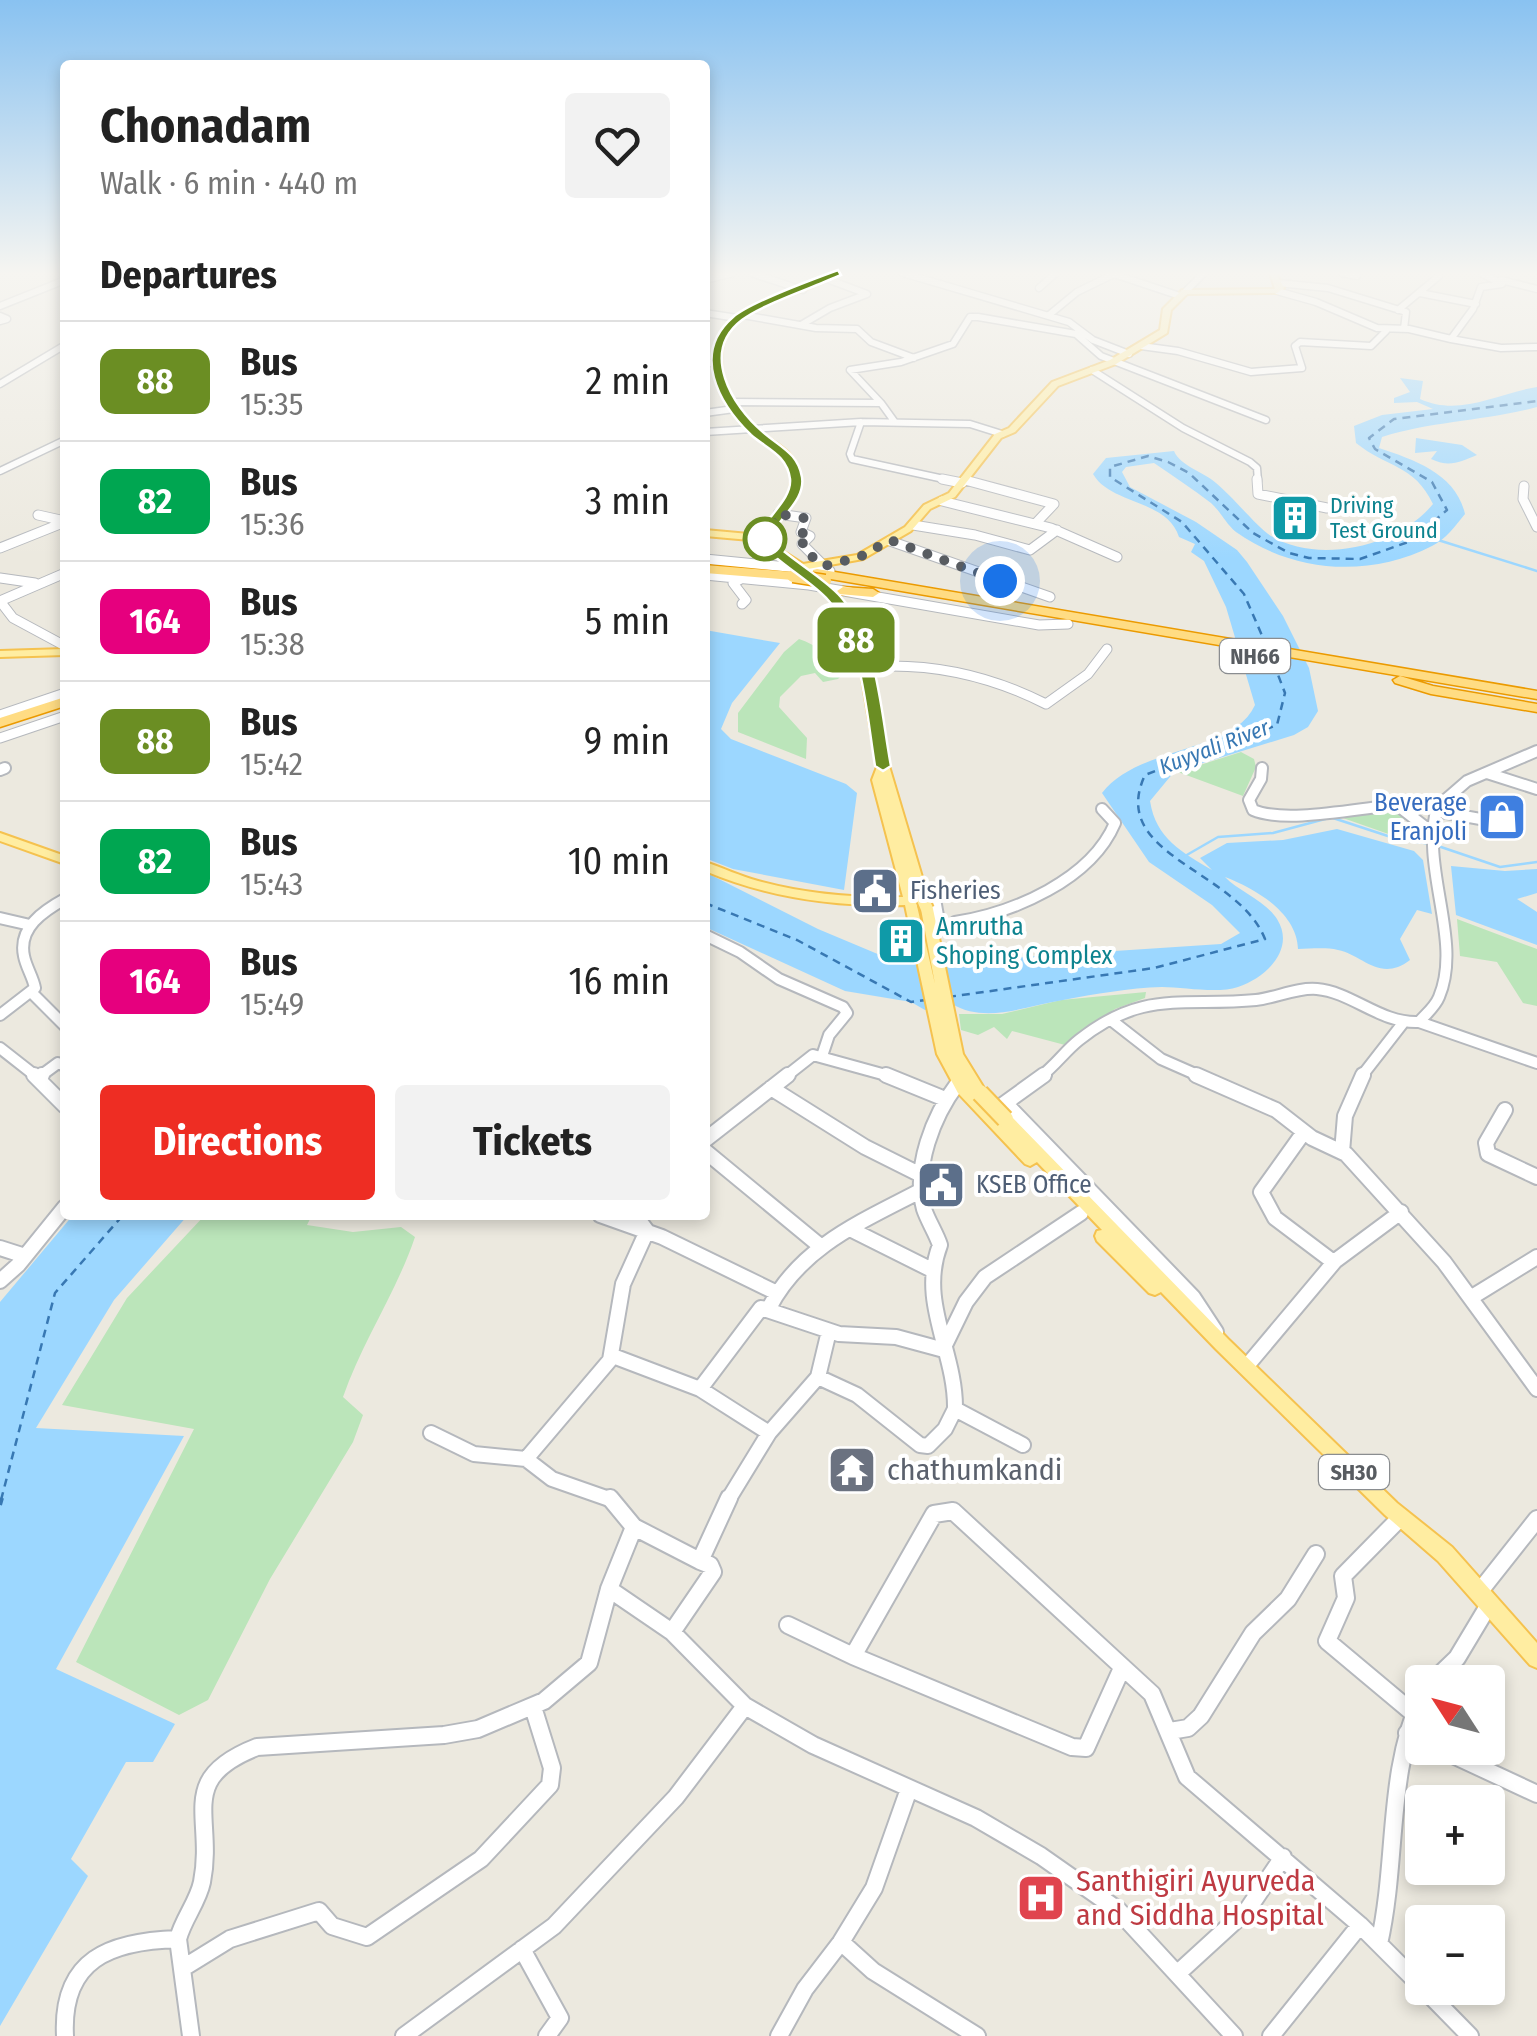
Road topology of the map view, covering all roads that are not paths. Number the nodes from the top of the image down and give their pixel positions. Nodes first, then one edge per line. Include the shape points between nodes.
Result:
1 (27, 368) edge
2 (713, 368) edge
3 (861, 368) edge
4 (1097, 368) edge
5 (1133, 368) edge
6 (1244, 368) edge
7 (1302, 368) edge
8 (1092, 370) junction
9 (0, 384) edge
10 (881, 404) junction
11 (731, 405) junction
12 (710, 411) edge
13 (1266, 420) dead end
14 (894, 421) junction
15 (861, 422) junction
16 (752, 430) junction
17 (710, 432) edge
18 (1002, 434) junction
19 (60, 442) edge
20 (0, 471) edge
21 (964, 482) junction
22 (1524, 486) dead end
23 (942, 501) junction
24 (1327, 508) dead end
25 (778, 514) junction
26 (38, 515) dead end
27 (60, 520) edge
28 (60, 523) edge
29 (1036, 523) junction
30 (913, 525) junction
31 (1537, 527) edge
32 (1057, 530) junction
33 (710, 533) edge
34 (764, 538) junction
35 (890, 540) junction
36 (0, 548) edge
37 (1117, 557) dead end
38 (710, 566) edge
39 (710, 568) edge
40 (794, 571) junction
41 (60, 574) edge
42 (845, 574) junction
43 (822, 577) junction
44 (743, 578) junction
45 (3, 580) edge
46 (37, 583) junction
47 (879, 583) junction
48 (843, 591) junction
49 (904, 594) junction
50 (1050, 597) dead end
51 (0, 601) edge
52 (742, 604) dead end
53 (1064, 619) junction
54 (60, 646) edge
55 (60, 649) edge
56 (1107, 649) dead end
57 (0, 654) edge
58 (865, 667) junction
59 (1370, 670) junction
60 (60, 699) edge
61 (1537, 699) edge
62 (60, 714) edge
63 (0, 719) edge
64 (0, 734) edge
65 (1537, 751) edge
66 (1262, 768) dead end
67 (1486, 773) junction
68 (1537, 790) edge
69 (1102, 808) dead end
70 (1436, 811) junction
71 (1508, 824) dead end
72 (1433, 835) junction
73 (0, 837) edge
74 (60, 858) edge
75 (710, 868) edge
76 (60, 902) edge
77 (920, 902) junction
78 (2, 921) edge
79 (30, 924) junction
80 (930, 927) joint
81 (710, 937) edge
82 (31, 992) junction
83 (0, 1015) edge
84 (1111, 1020) junction
85 (60, 1021) edge
86 (1420, 1022) junction
87 (1403, 1023) junction
88 (0, 1048) edge
89 (823, 1054) junction
90 (1537, 1062) edge
91 (60, 1065) edge
92 (38, 1078) junction
93 (958, 1084) junction
94 (772, 1088) junction
95 (945, 1098) junction
96 (60, 1101) edge
97 (1505, 1110) dead end
98 (1006, 1111) junction
99 (986, 1116) junction
100 (1304, 1132) junction
101 (710, 1136) edge
102 (1342, 1152) junction
103 (710, 1156) edge
104 (1537, 1177) edge
105 (923, 1183) junction
106 (1400, 1212) junction
107 (60, 1213) edge
108 (1082, 1213) junction
109 (614, 1220) edge
110 (639, 1220) edge
111 (852, 1230) junction
112 (647, 1232) junction
113 (820, 1245) junction
114 (0, 1248) edge
115 (25, 1256) junction
116 (1537, 1257) edge
117 (1332, 1260) junction
118 (930, 1269) junction
119 (0, 1281) edge
120 (775, 1292) junction
121 (1472, 1298) junction
122 (769, 1308) junction
123 (1188, 1309) junction
124 (828, 1331) junction
125 (1222, 1344) junction
126 (945, 1346) junction
127 (613, 1356) junction
128 (1246, 1367) junction
129 (818, 1376) junction
130 (700, 1389) junction
131 (1537, 1389) edge
132 (956, 1409) junction
133 (431, 1433) dead end
134 (769, 1434) junction
135 (1023, 1445) dead end
136 (526, 1458) junction
137 (1401, 1517) junction
138 (1537, 1519) edge
139 (634, 1527) junction
140 (1316, 1554) dead end
141 (700, 1560) junction
142 (610, 1590) junction
143 (1485, 1597) junction
144 (788, 1625) dead end
145 (672, 1632) junction
146 (853, 1656) junction
147 (1537, 1658) edge
148 (1450, 1665) edge
149 (1122, 1668) junction
150 (533, 1706) junction
151 (745, 1706) junction
152 (1405, 1706) edge
153 (1170, 1731) junction
154 (1405, 1756) edge
155 (1475, 1765) edge
156 (909, 1789) junction
157 (1537, 1794) edge
158 (1283, 1857) junction
159 (1360, 1925) junction
160 (178, 1939) junction
161 (842, 1942) junction
162 (1379, 1944) junction
163 (522, 1949) junction
164 (182, 1968) junction
165 (1405, 1969) edge
166 (1178, 1973) junction
167 (1440, 2005) edge
168 (65, 2036) edge
169 (192, 2036) edge
170 (404, 2036) edge
171 (547, 2036) edge
172 (779, 2036) edge
173 (976, 2036) edge
174 (1234, 2036) edge
175 (1271, 2036) edge
176 (1470, 2036) edge

1 - 9 street
2 - 11 main road
3 - 10 street via 850,370
4 - 8 main road
5 - 13 street
6 - 7 street
8 - 18 main road via 1055,384
8 - 24 street via 1250,462 1257,468 1258,494
10 - 11 street
10 - 14 street
11 - 12 street
11 - 16 main road
14 - 15 street
14 - 18 street via 970,424
15 - 16 street
15 - 21 street via 852,460
16 - 17 street
16 - 25 main road via 780,448 794,470 794,493
18 - 21 main road
19 - 20 street
21 - 23 main road
21 - 29 street via 1054,504
22 - 31 street
23 - 29 street via 966,512
23 - 30 main road via 927,506
25 - 34 main road
25 - 43 street via 806,518 800,532 810,536 803,549
26 - 27 street
28 - 36 street
29 - 32 street
30 - 32 street via 1030,550
30 - 35 main road
32 - 37 street
33 - 34 main road
34 - 40 main road
35 - 43 main road
35 - 50 street
38 - 40 highway, NH66
39 - 44 street
40 - 42 street
40 - 43 highway, NH66, bridge
41 - 46 street
42 - 47 highway
42 - 53 street
43 - 44 street
43 - 47 highway, NH66
43 - 48 street
43 - 49 highway, NH66
43 - 58 main road, SH30
44 - 52 street via 733,583 745,598
45 - 46 street
46 - 51 street
47 - 53 highway, NH66
48 - 49 highway
48 - 53 street via 1039,625
49 - 53 highway, NH66
51 - 54 street via 13,618
53 - 59 highway, NH66
55 - 57 main road
56 - 58 street via 1088,674 1046,704 1011,687 931,667
58 - 77 main road, SH30 via 883,766 878,780
59 - 61 highway, NH66 via 1430,690
59 - 61 highway, NH66 via 1461,676
60 - 63 highway
62 - 64 highway
65 - 67 street
66 - 72 street via 1248,800 1264,816 1290,819 1397,805
67 - 68 street
67 - 70 street via 1445,797
69 - 77 street via 1115,823 1110,836 1070,876 1031,897 948,929 940,927 934,898
70 - 71 street
70 - 72 street
72 - 86 street via 1444,966 1439,998
73 - 74 main road
75 - 77 main road via 752,885 869,903
76 - 79 street
77 - 80 main road, SH30
77 - 93 main road, SH30 via 921,955 944,1054
78 - 79 street
79 - 82 street via 24,955 36,984
80 - 98 main road, SH30, bridge via 956,1055 980,1092
81 - 89 street via 778,980 844,1007 847,1013
82 - 83 street
82 - 85 street
84 - 87 street via 1148,1003 1256,1000 1317,989
84 - 98 street via 1077,1041
84 - 100 street via 1145,1050 1276,1110
86 - 87 street
86 - 90 street
87 - 102 street via 1350,1096
88 - 92 street
89 - 94 street
89 - 95 street
91 - 92 street
92 - 96 street
93 - 95 street
93 - 99 main road, SH30
94 - 101 street
94 - 105 street
95 - 105 street
97 - 104 street via 1486,1143 1488,1154
98 - 99 street
98 - 123 main road, SH30
98 - 125 street via 1194,1297
99 - 108 main road, SH30
100 - 102 street
100 - 117 street via 1260,1192 1274,1218
102 - 106 street
103 - 113 street
105 - 111 street
105 - 118 street via 926,1216 940,1246
106 - 117 street
106 - 121 street
107 - 115 street
108 - 123 main road, SH30 via 1161,1293
108 - 126 street via 985,1278
109 - 112 street
110 - 112 street
111 - 113 street
111 - 118 street
112 - 120 street
112 - 127 street via 623,1284
113 - 120 street
114 - 115 street
115 - 119 street
116 - 121 street
117 - 128 street
118 - 126 street via 928,1288
120 - 122 street
121 - 131 street
122 - 124 street
122 - 130 street via 762,1308
123 - 125 main road, SH30
124 - 126 street
124 - 129 street
125 - 128 main road, SH30
126 - 132 street
127 - 130 street
127 - 136 street
128 - 137 main road, SH30
129 - 132 street via 833,1379 920,1445 938,1438
129 - 134 street
130 - 134 street
132 - 135 street
133 - 136 street via 474,1454
134 - 141 street via 737,1480
136 - 139 street via 552,1478 609,1497
137 - 143 main road, SH30
137 - 152 street via 1350,1565 1342,1612 1327,1641
138 - 143 street
139 - 141 street
139 - 142 street
140 - 153 street via 1288,1599 1264,1618 1201,1716 1188,1728
141 - 145 street via 713,1572
142 - 145 street
142 - 150 street via 589,1663
143 - 147 main road, SH30
143 - 148 street
144 - 146 street
145 - 151 street
146 - 149 street via 1086,1748
146 - 149 street via 934,1514 953,1511
149 - 153 street via 1152,1694
150 - 160 street via 444,1735 258,1746 226,1758 204,1787 203,1880
150 - 164 street via 552,1768 550,1785 481,1859 367,1936 332,1926 318,1911 242,1934
151 - 156 street
151 - 163 street via 612,1868
153 - 158 street via 1188,1776
154 - 162 street via 1395,1778 1390,1892
155 - 157 street
156 - 161 street via 869,1906
156 - 166 street via 1040,1856 1118,1910
158 - 159 street
158 - 166 street via 1248,1909
159 - 162 street
159 - 175 street
160 - 164 street
160 - 168 street via 148,1938 78,1968 61,2013
161 - 172 street via 805,1988
161 - 173 street via 873,1972
162 - 165 street
163 - 170 street
163 - 171 street via 560,2018
164 - 169 street
166 - 174 street
167 - 176 street

